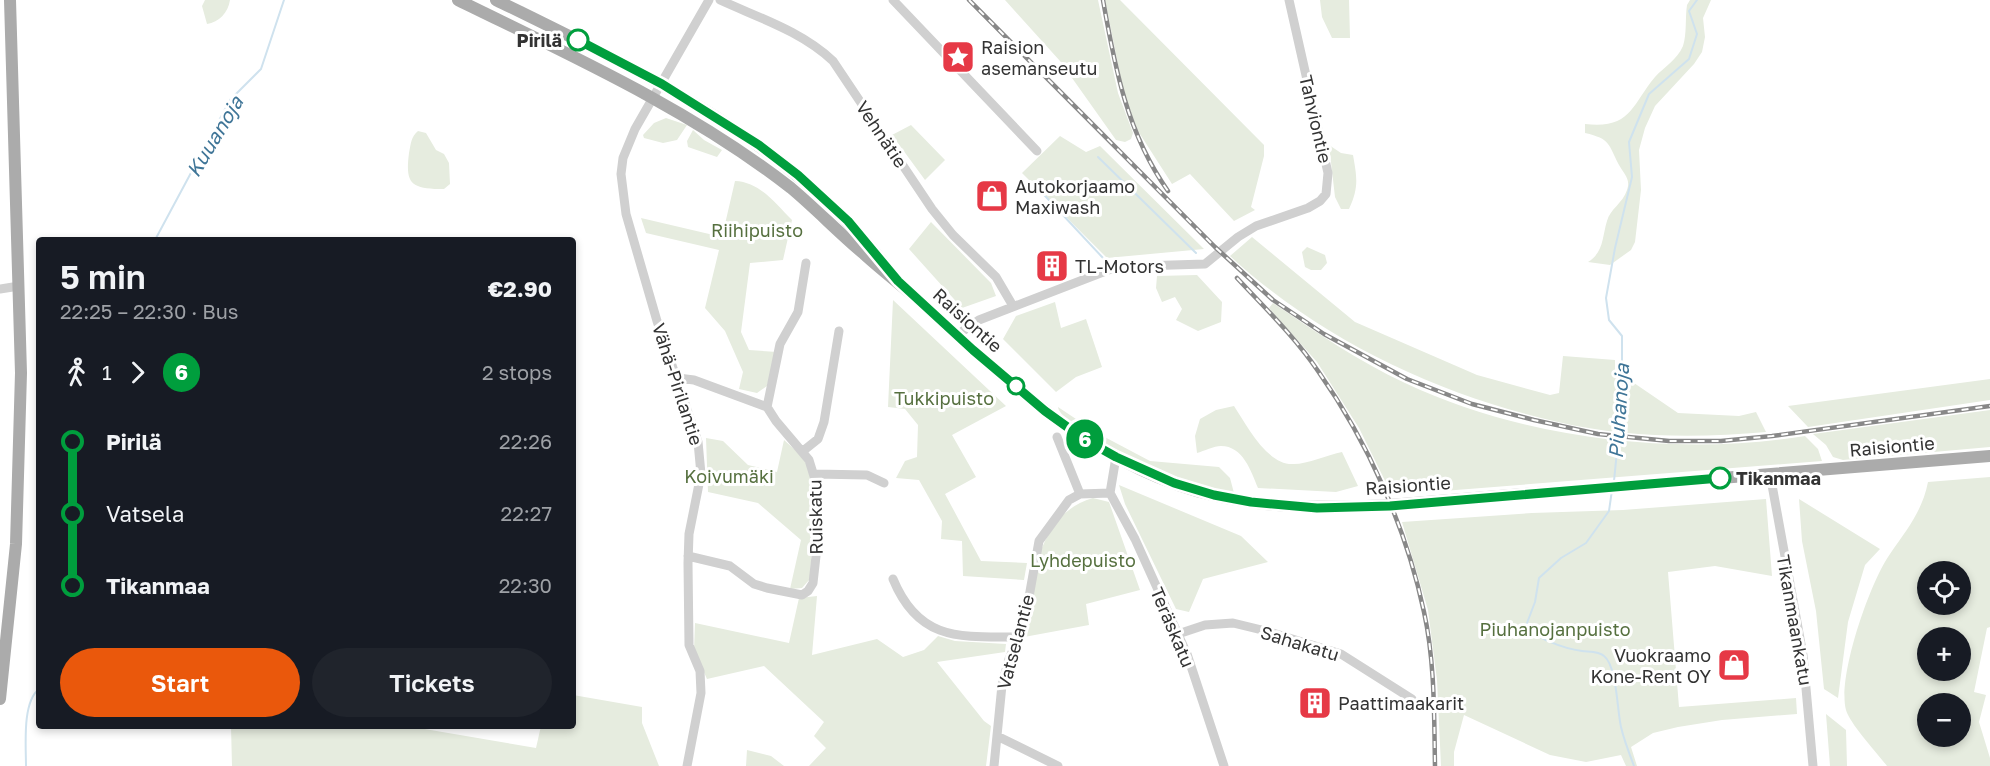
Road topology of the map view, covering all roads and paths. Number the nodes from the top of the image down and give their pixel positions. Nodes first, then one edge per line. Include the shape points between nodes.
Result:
1 (10, 0) edge
2 (458, 0) edge
3 (496, 0) edge
4 (710, 0) edge
5 (720, 0) edge
6 (893, 0) edge
7 (1289, 0) edge
8 (662, 84) junction
9 (653, 99) junction
10 (1036, 151) dead end
11 (806, 263) dead end
12 (898, 281) junction
13 (19, 286) junction
14 (0, 289) edge
15 (1013, 306) junction
16 (838, 331) dead end
17 (957, 335) junction
18 (678, 378) junction
19 (766, 407) junction
20 (1057, 437) dead end
21 (803, 451) junction
22 (1990, 456) edge
23 (1116, 457) junction
24 (815, 474) junction
25 (1770, 474) junction
26 (884, 483) dead end
27 (1110, 493) junction
28 (1080, 494) junction
29 (688, 556) junction
30 (894, 579) dead end
31 (1178, 634) junction
32 (1018, 637) junction
33 (0, 699) edge
34 (1412, 699) dead end
35 (997, 736) junction
36 (1222, 765) edge
37 (687, 766) edge
38 (994, 766) edge
39 (1058, 766) edge
40 (1813, 766) edge

1 - 13 main road
2 - 9 main road, Raisiontie
3 - 8 main road, Raisiontie
4 - 8 street, Vähä-Pirilantie
5 - 15 street, Vehnätie via 797,33 832,61 932,209 953,236 996,277
6 - 10 street
7 - 15 street, Tahviontie via 1327,165 1326,194 1308,208 1256,226 1205,264 1111,269
8 - 9 street, Vähä-Pirilantie
8 - 12 main road, Raisiontie via 749,138 798,175 848,221
9 - 12 main road, Raisiontie via 784,183
9 - 18 street, Vähä-Pirilantie via 627,145 621,190 657,321
11 - 19 street via 798,312 780,344
12 - 17 main road, Raisiontie
13 - 14 street
13 - 33 main road via 17,511
15 - 17 street, Tahviontie via 979,320
16 - 21 street via 824,422 818,439
17 - 23 main road, Raisiontie via 1060,422
18 - 19 street via 694,380
18 - 29 street, Vähä-Pirilantie via 701,458
19 - 21 street, Ruiskatu
20 - 28 street
21 - 24 street, Ruiskatu
22 - 25 main road, Raisiontie
23 - 25 main road, Raisiontie via 1193,489 1294,507 1390,506
23 - 27 street
24 - 26 street via 867,475
24 - 29 street, Ruiskatu via 817,547 813,583 802,595 754,584 730,566
25 - 40 street, Tikanmaankatu via 1803,654
27 - 28 street
27 - 31 street, Teräskatu
28 - 32 street, Vatselantie via 1061,508 1039,541
29 - 37 street, Vähä-Pirilantie via 689,645 700,671 701,687
30 - 32 street via 899,593 928,626 960,637
31 - 34 street, Sahakatu via 1205,625 1233,623 1266,631 1341,654
31 - 36 street, Teräskatu
32 - 35 street, Vatselantie via 1002,685
35 - 38 street, Vatselantie
35 - 39 street

